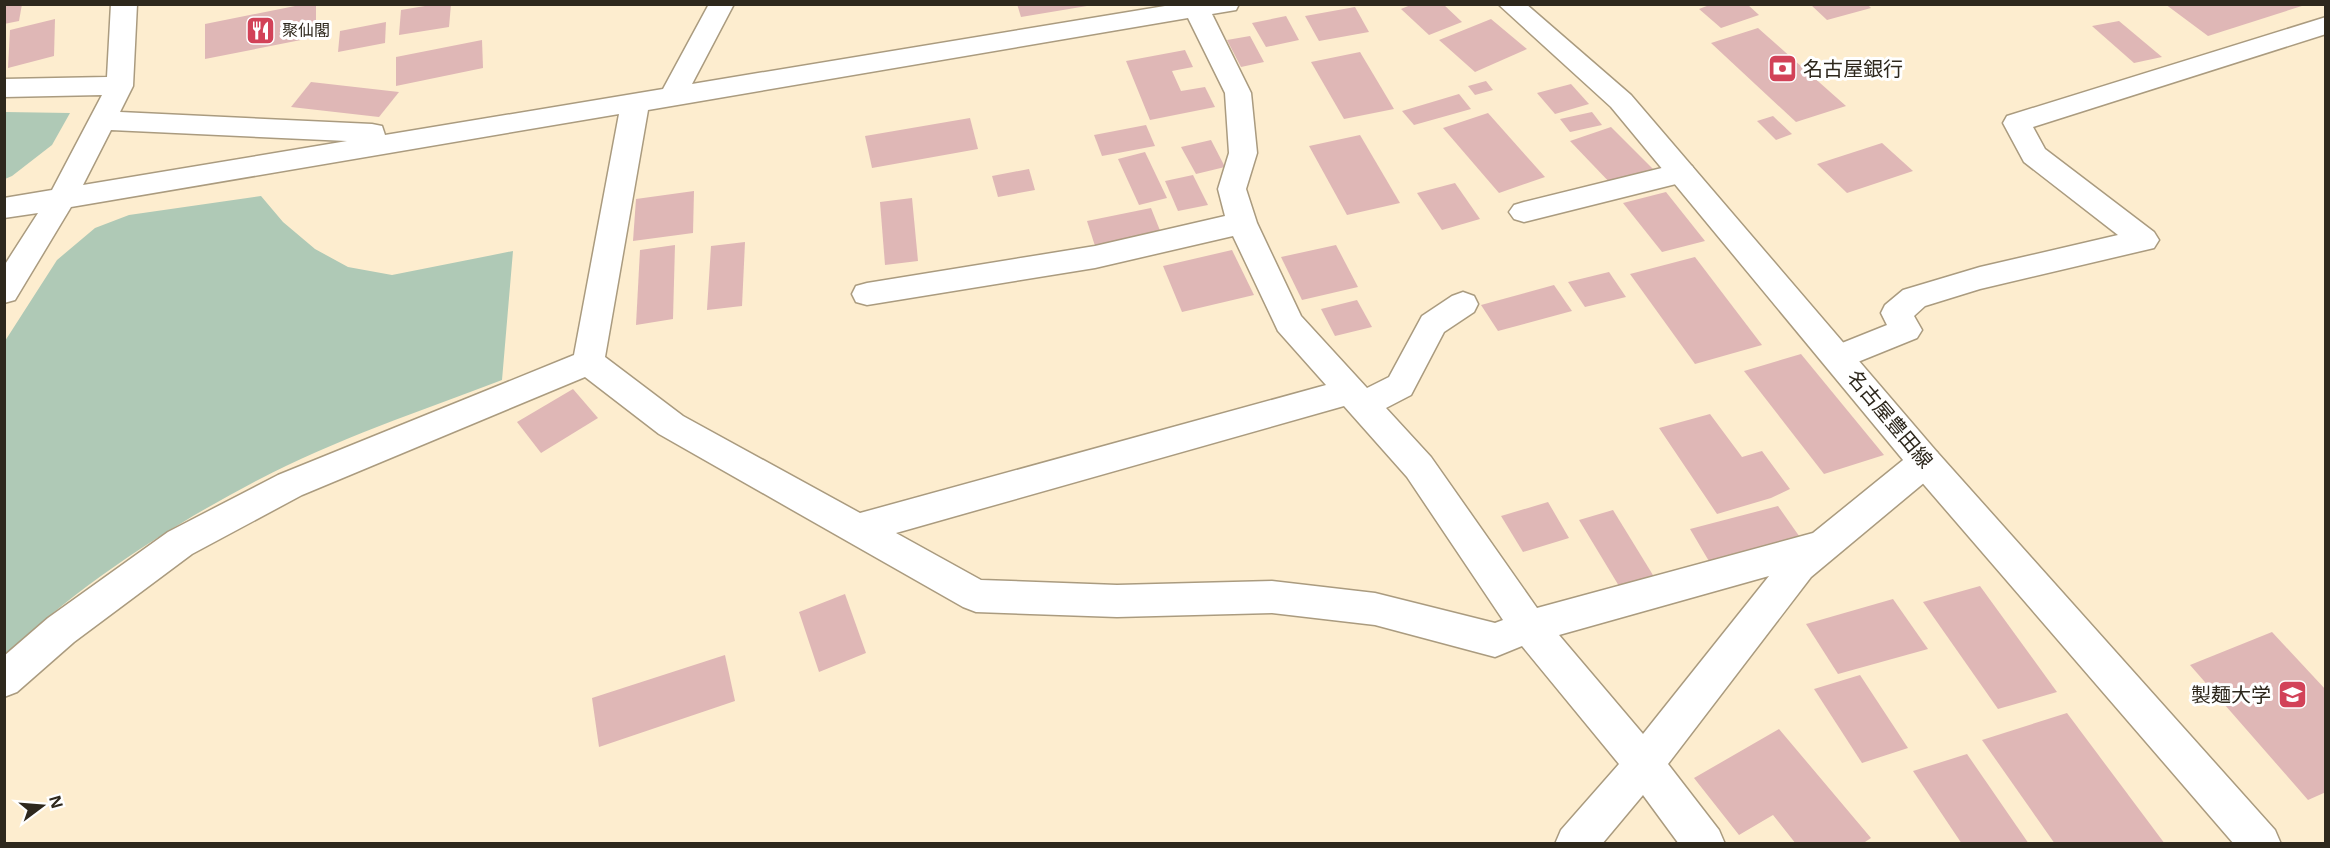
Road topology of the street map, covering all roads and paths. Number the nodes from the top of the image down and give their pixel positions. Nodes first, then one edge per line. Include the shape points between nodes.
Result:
1 (124, 4) edge
2 (722, 4) edge
3 (1510, 4) edge
4 (1212, 7) edge
5 (2325, 25) edge
6 (120, 86) junction
7 (4, 88) edge
8 (672, 97) junction
9 (635, 104) junction
10 (102, 120) junction
11 (437, 136) junction
12 (1682, 173) junction
13 (63, 198) junction
14 (4, 208) edge
15 (1524, 212) dead end
16 (1242, 223) junction
17 (4, 292) edge
18 (867, 294) dead end
19 (1462, 304) dead end
20 (1838, 358) junction
21 (588, 362) junction
22 (1357, 398) junction
23 (1925, 462) junction
24 (858, 529) junction
25 (1820, 546) junction
26 (1530, 627) junction
27 (4, 680) edge
28 (1644, 764) junction
29 (1575, 843) edge
30 (1705, 843) edge
31 (2260, 843) edge

1 - 6 street
2 - 8 street
3 - 12 street, 名古屋豊田線 via 1621,101
4 - 8 street
4 - 16 street via 1238,93 1243,153 1232,189
5 - 20 street via 2017,123 2034,155 2144,240 1980,278 1914,298 1896,313 1906,330
6 - 7 street
6 - 10 street
8 - 9 street
9 - 11 street
9 - 21 street
10 - 11 street
10 - 13 street
11 - 13 street
12 - 15 street
12 - 20 street, 名古屋豊田線
13 - 14 street
13 - 17 street
16 - 18 street via 1095,257
16 - 22 street via 1289,323
19 - 22 street via 1433,324 1400,386
20 - 23 street, 名古屋豊田線
21 - 24 street via 671,425
21 - 27 street via 290,485 180,543 61,630
22 - 24 street
22 - 26 street via 1419,466
23 - 25 street
23 - 31 street, 名古屋豊田線
24 - 26 street via 976,596 1117,602 1272,597 1375,609 1495,640
25 - 26 street
25 - 28 street via 1798,566
26 - 28 street
28 - 29 street
28 - 30 street

